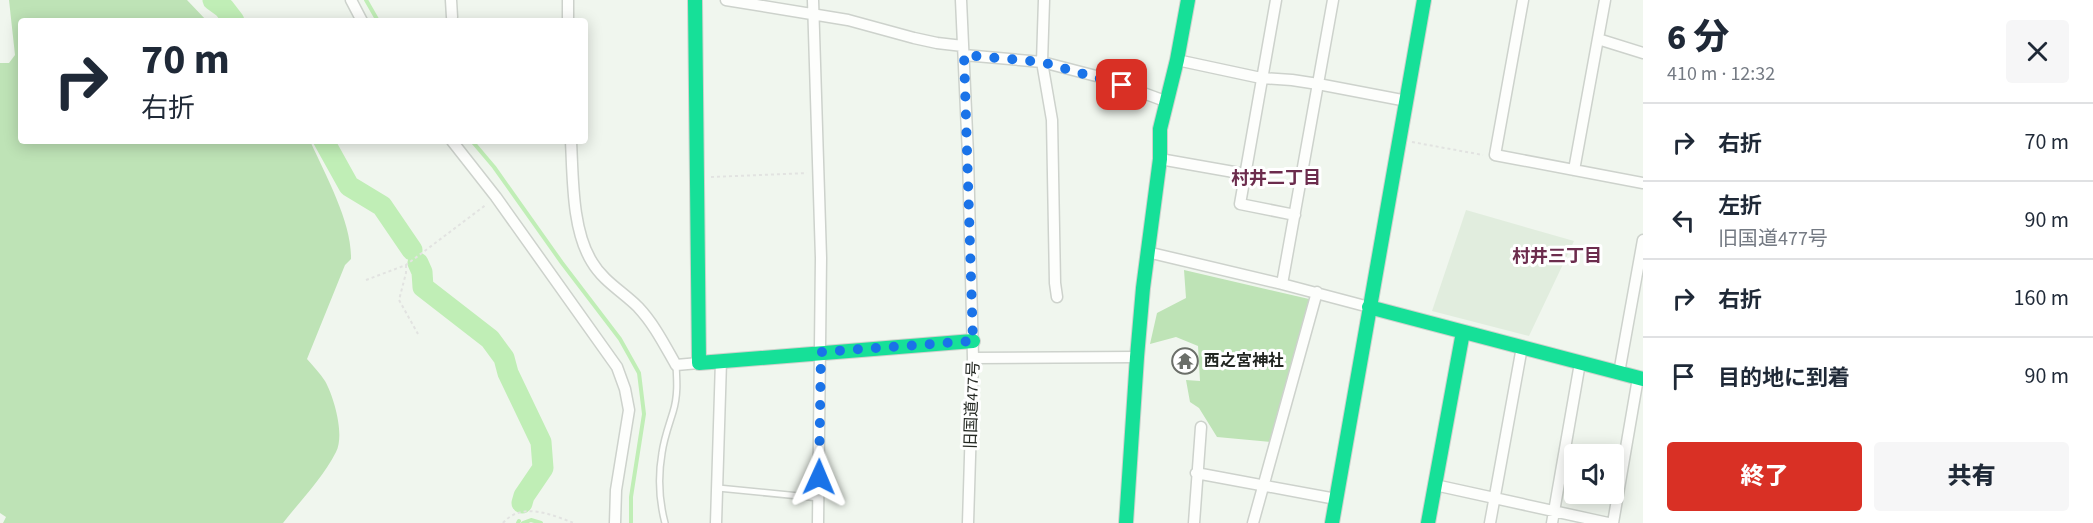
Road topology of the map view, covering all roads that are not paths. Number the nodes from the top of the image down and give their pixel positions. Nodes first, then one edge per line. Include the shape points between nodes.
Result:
1 (351, 0) edge
2 (450, 0) edge
3 (568, 0) edge
4 (695, 0) edge
5 (726, 0) edge
6 (813, 0) edge
7 (962, 0) edge
8 (1044, 0) edge
9 (1188, 0) edge
10 (1276, 0) edge
11 (1333, 0) edge
12 (1424, 0) edge
13 (1523, 0) edge
14 (1605, 0) edge
15 (813, 14) junction
16 (452, 17) dead end
17 (360, 18) edge
18 (568, 18) edge
19 (1598, 39) junction
20 (963, 50) junction
21 (1643, 53) edge
22 (1177, 60) junction
23 (1042, 62) junction
24 (1262, 78) junction
25 (1318, 84) junction
26 (1165, 101) junction
27 (1407, 101) junction
28 (454, 144) edge
29 (571, 144) edge
30 (1160, 159) junction
31 (1574, 170) junction
32 (1245, 174) junction
33 (1643, 183) edge
34 (1295, 215) junction
35 (1643, 240) edge
36 (1147, 252) junction
37 (1282, 284) junction
38 (1317, 292) junction
39 (1057, 297) dead end
40 (1369, 307) junction
41 (1462, 332) junction
42 (973, 341) junction
43 (1522, 347) junction
44 (821, 352) junction
45 (1137, 357) junction
46 (973, 358) junction
47 (721, 361) junction
48 (699, 363) junction
49 (1580, 363) junction
50 (676, 365) junction
51 (1619, 373) junction
52 (1641, 378) edge
53 (1201, 427) dead end
54 (1196, 473) junction
55 (1434, 485) junction
56 (1262, 486) junction
57 (718, 488) junction
58 (819, 498) junction
59 (1494, 498) junction
60 (1336, 499) junction
61 (1554, 512) junction
62 (615, 523) edge
63 (665, 523) edge
64 (716, 523) edge
65 (818, 523) edge
66 (968, 523) edge
67 (1126, 523) edge
68 (1194, 523) edge
69 (1253, 523) edge
70 (1332, 523) edge
71 (1428, 523) edge
72 (1490, 523) edge
73 (1552, 523) edge
74 (1608, 523) edge
75 (1613, 523) edge

1 - 17 street
2 - 16 street
3 - 18 street
4 - 48 street
5 - 15 street
6 - 15 street
7 - 20 street, 旧国道477号
8 - 23 street
9 - 22 street
10 - 24 street
11 - 25 street
12 - 27 street
13 - 31 street via 1495,155
14 - 19 street
15 - 20 street
15 - 44 street
19 - 21 street
19 - 31 street
20 - 23 street
20 - 42 street, 旧国道477号
22 - 24 street
22 - 26 street
23 - 26 street
23 - 39 street via 1052,120
24 - 25 street
24 - 32 street
25 - 27 street
25 - 34 street
26 - 30 street
27 - 40 street
28 - 62 street via 612,358 626,389 628,423 616,490
29 - 50 street via 584,247 602,276 653,325
30 - 32 street
30 - 36 street
31 - 33 street
32 - 34 street via 1240,204
34 - 37 street
35 - 51 street
36 - 37 street
36 - 45 street
37 - 38 street
38 - 40 street
38 - 56 street
40 - 41 street
40 - 60 street
41 - 43 street
41 - 55 street
42 - 44 street
42 - 46 street, 旧国道477号
43 - 49 street
43 - 59 street
44 - 47 street
44 - 58 street
45 - 46 street
45 - 67 street
46 - 66 street, 旧国道477号
47 - 48 street
47 - 57 street
48 - 50 street
49 - 51 street
49 - 61 street
50 - 63 lane via 674,410 660,471
51 - 52 street
52 - 75 street
53 - 54 street
54 - 56 street
54 - 68 street
55 - 59 street
55 - 71 street
56 - 60 street
56 - 69 street
57 - 58 lane
57 - 64 street
58 - 65 street
59 - 61 street
59 - 72 street
60 - 70 street
61 - 73 street
61 - 74 street

